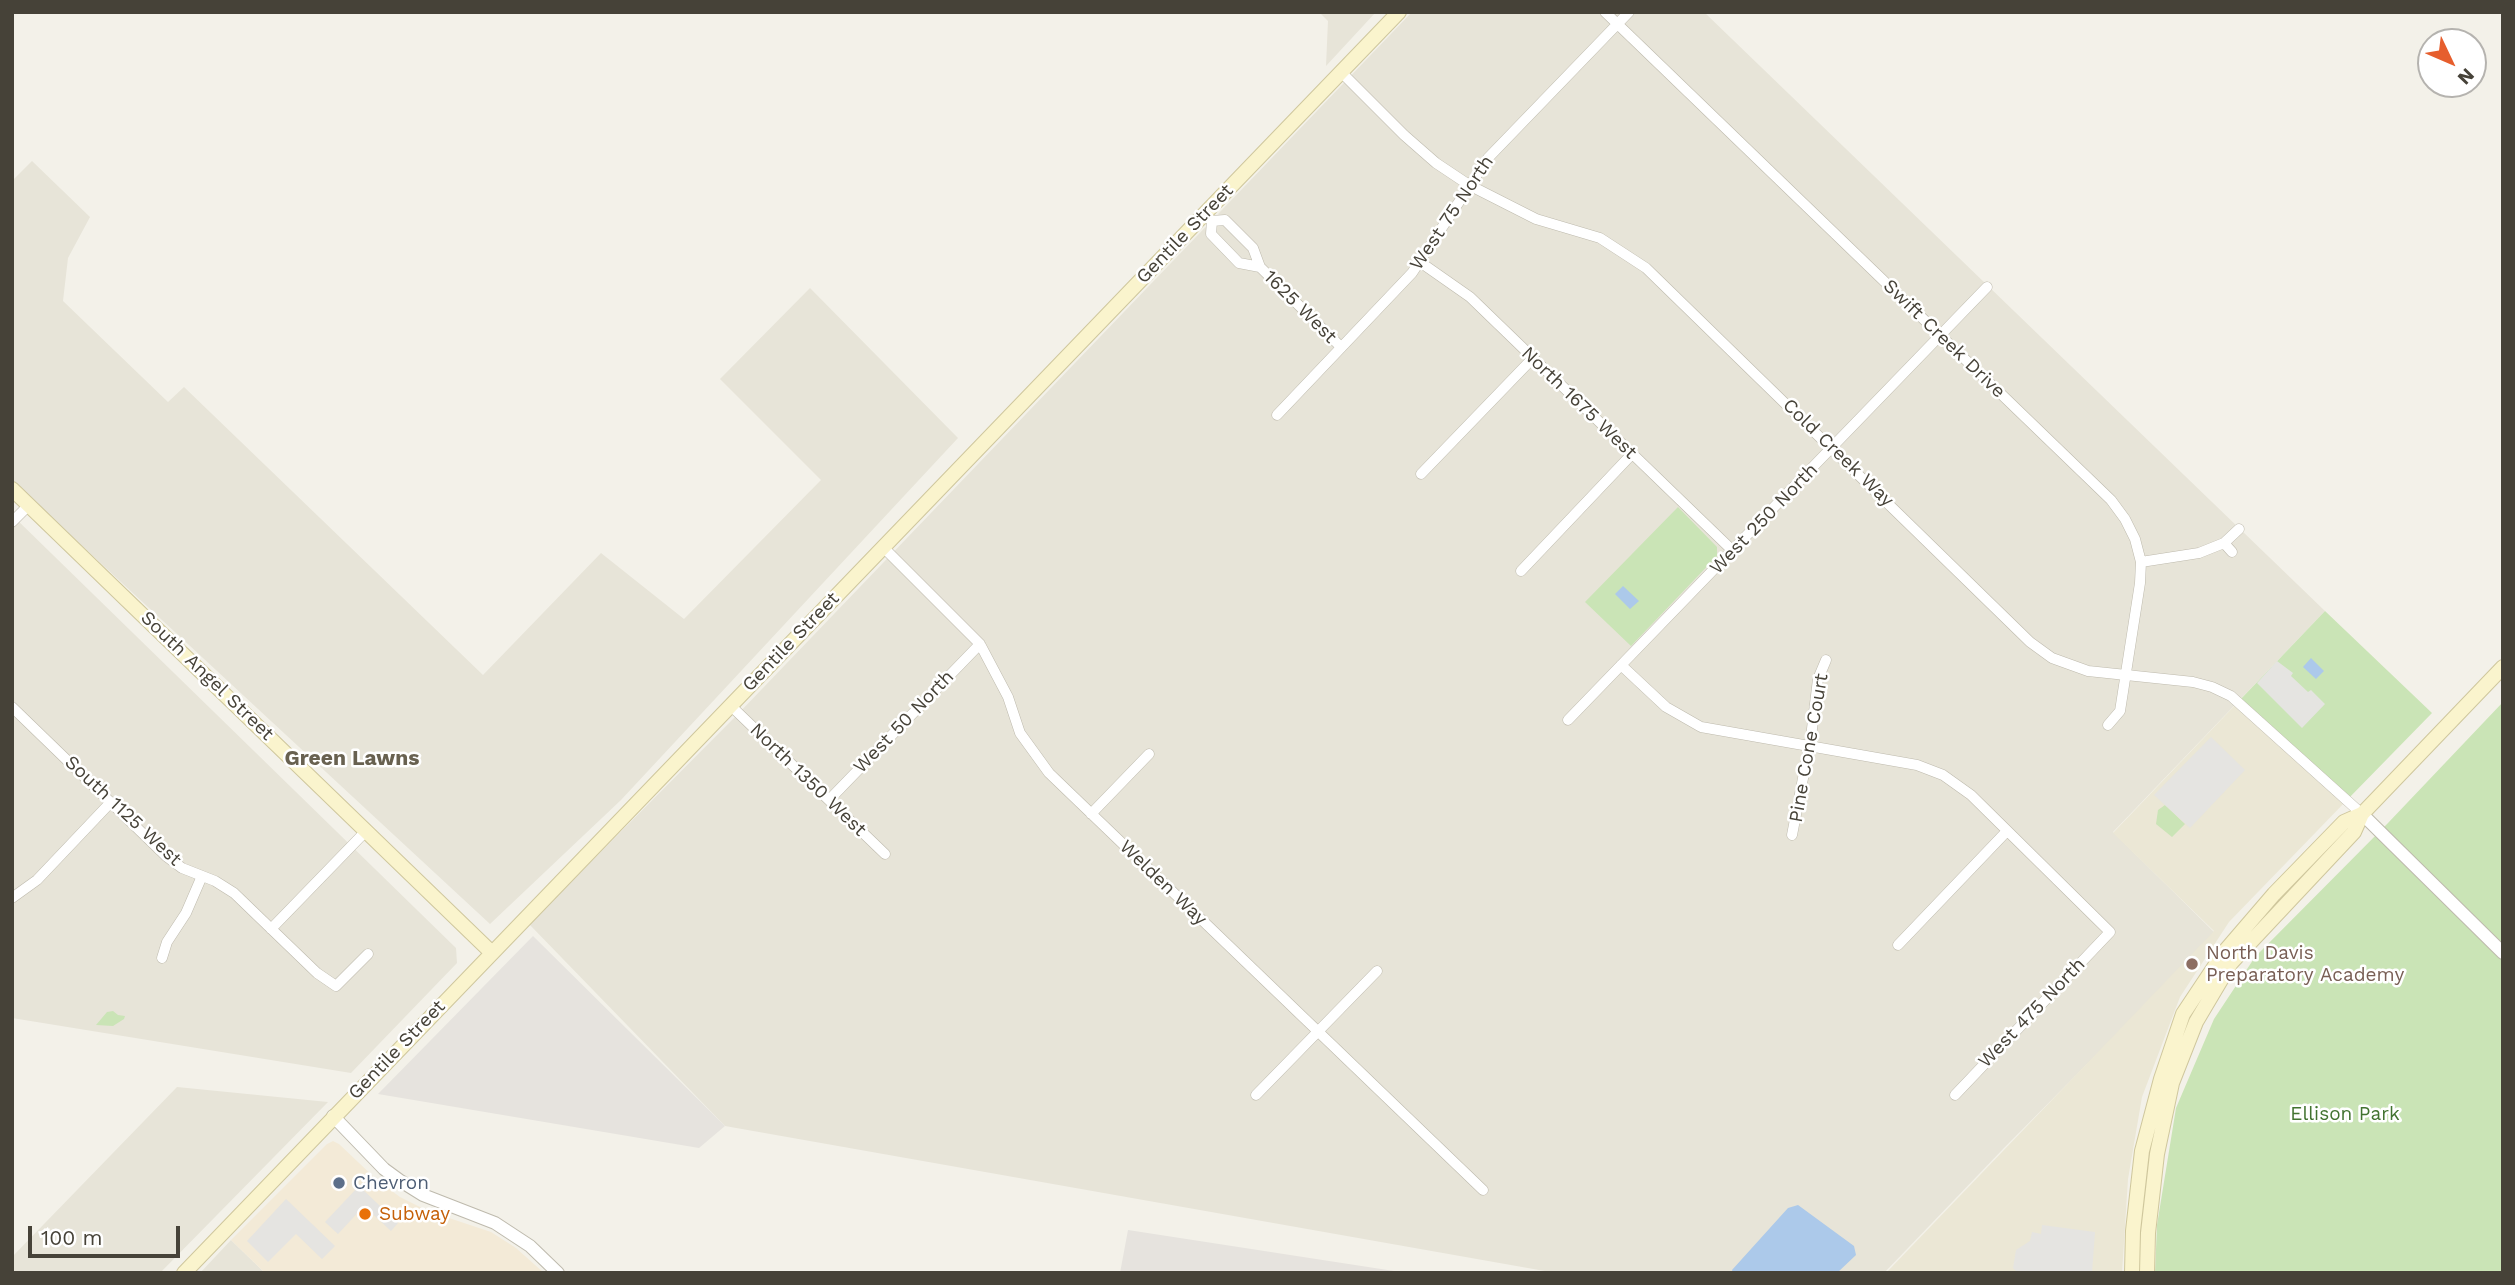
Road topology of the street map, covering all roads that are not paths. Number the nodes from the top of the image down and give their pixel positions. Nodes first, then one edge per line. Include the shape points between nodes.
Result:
1 (1399, 12) edge
2 (1605, 12) edge
3 (1629, 12) edge
4 (1617, 24) junction
5 (1341, 72) junction
6 (1469, 185) junction
7 (1208, 218) junction
8 (1420, 262) junction
9 (1260, 267) junction
10 (1987, 287) dead end
11 (1940, 335) junction
12 (1341, 347) junction
13 (1533, 358) junction
14 (1277, 415) dead end
15 (1833, 447) junction
16 (1632, 454) junction
17 (1421, 474) dead end
18 (12, 489) edge
19 (29, 505) junction
20 (12, 522) edge
21 (2239, 529) dead end
22 (2224, 543) junction
23 (883, 547) junction
24 (1733, 551) junction
25 (2232, 552) dead end
26 (2141, 562) junction
27 (1521, 570) dead end
28 (980, 644) junction
29 (1826, 660) dead end
30 (1621, 665) junction
31 (2503, 667) edge
32 (2126, 676) junction
33 (730, 705) junction
34 (12, 707) edge
35 (1568, 719) dead end
36 (2108, 725) dead end
37 (1810, 746) junction
38 (1149, 754) dead end
39 (829, 800) junction
40 (111, 803) junction
41 (1091, 814) junction
42 (2362, 814) junction
43 (367, 830) junction
44 (2007, 831) junction
45 (1792, 835) dead end
46 (885, 855) dead end
47 (202, 876) junction
48 (12, 898) edge
49 (271, 929) junction
50 (1898, 945) dead end
51 (491, 952) junction
52 (2503, 953) edge
53 (368, 954) dead end
54 (162, 958) dead end
55 (1377, 971) dead end
56 (1318, 1032) junction
57 (1256, 1095) dead end
58 (1955, 1095) dead end
59 (333, 1116) junction
60 (1483, 1190) dead end
61 (188, 1271) edge
62 (558, 1273) edge
63 (2132, 1273) edge
64 (2147, 1273) edge

1 - 5 main road, Gentile Street
2 - 4 street, Swift Creek Drive
3 - 4 street, West 75 North
4 - 6 street, West 75 North via 1488,158
4 - 11 street, Swift Creek Drive
5 - 6 street, Cold Creek Way via 1404,135
5 - 7 main road, Gentile Street
6 - 8 street, West 75 North
6 - 15 street, Cold Creek Way via 1536,219 1601,238 1623,251
7 - 9 street, 1625 West via 1225,220 1253,248
7 - 9 street, 1625 West via 1211,234 1239,263
7 - 23 main road, Gentile Street
8 - 12 street, West 75 North
8 - 13 street, North 1675 West via 1470,297
9 - 12 street, 1625 West
10 - 11 street, West 250 North
11 - 15 street, West 250 North
11 - 26 street, Swift Creek Drive via 2111,500 2135,539
12 - 14 street, West 75 North
13 - 16 street, North 1675 West
13 - 17 street
15 - 24 street, West 250 North
15 - 32 street, Cold Creek Way via 2030,642 2069,665
16 - 24 street, North 1675 West
16 - 27 street
18 - 19 main road, South Angel Street
19 - 20 street
19 - 43 main road, South Angel Street
21 - 22 street
22 - 25 street
22 - 26 street via 2199,553
23 - 28 street, Welden Way
23 - 33 main road, Gentile Street
24 - 30 street, West 250 North
26 - 32 street, Swift Creek Drive
28 - 39 street, West 50 North
28 - 41 street, Welden Way via 1008,696 1020,733 1049,773
29 - 37 street, Pine Cone Court via 1818,679
30 - 35 street, West 250 North
30 - 37 street via 1666,707 1701,727
31 - 42 main road
32 - 36 street, Swift Creek Drive via 2120,711
32 - 42 street, Cold Creek Way via 2193,682 2231,696
33 - 39 street, North 1350 West
33 - 51 main road, Gentile Street
34 - 40 street, South 1125 West
37 - 44 street via 1917,765 1943,775
37 - 45 street, Pine Cone Court
38 - 41 street
39 - 46 street, North 1350 West
40 - 47 street, South 1125 West via 166,856
40 - 48 street via 37,880
41 - 56 street, Welden Way
42 - 52 street
42 - 63 main road via 2344,822 2274,894 2225,951 2183,1013 2142,1151
42 - 64 main road via 2354,832 2231,963 2196,1022 2172,1083 2157,1154
43 - 49 street
43 - 51 main road, South Angel Street
44 - 50 street
44 - 58 street, West 475 North via 2110,932
47 - 49 street, South 1125 West via 234,893
47 - 54 street
49 - 53 street, South 1125 West via 336,986
51 - 59 main road, Gentile Street
55 - 56 street
56 - 57 street
56 - 60 street, Welden Way
59 - 61 main road, Gentile Street
59 - 62 street via 399,1180 422,1195 495,1223 530,1246

